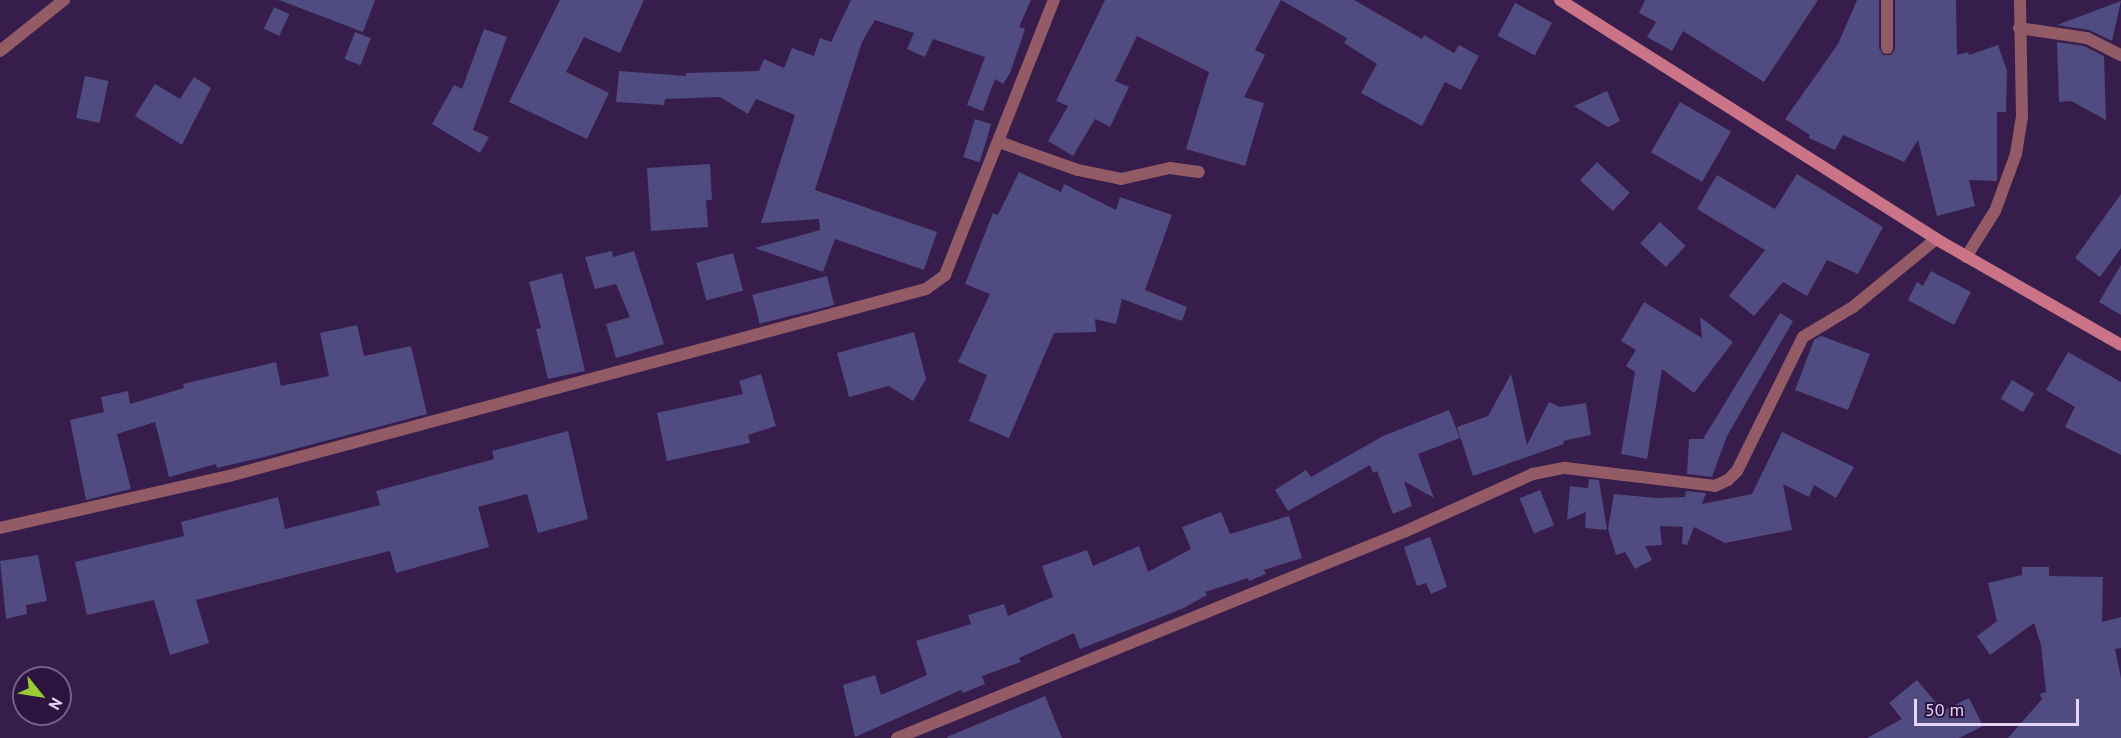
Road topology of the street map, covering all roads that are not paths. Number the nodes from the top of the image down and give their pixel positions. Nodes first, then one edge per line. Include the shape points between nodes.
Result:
1 (64, 0) edge
2 (1054, 0) edge
3 (1560, 0) edge
4 (1887, 0) edge
5 (2020, 0) edge
6 (2019, 28) junction
7 (1887, 48) dead end
8 (0, 51) edge
9 (2121, 55) edge
10 (999, 142) junction
11 (1199, 172) dead end
12 (1936, 239) junction
13 (1966, 258) junction
14 (2121, 345) edge
15 (0, 528) edge
16 (897, 738) edge

1 - 8 street
2 - 10 street
3 - 12 street
4 - 7 street
5 - 6 street
6 - 9 street via 2086,38
6 - 13 street via 2022,116 2016,154 1995,211
10 - 11 street via 1078,170 1121,178 1170,168
10 - 15 street via 945,274 926,289 229,476
12 - 13 street
12 - 16 street via 1853,307 1803,337 1737,471 1728,480 1715,486 1565,468 1533,474 1406,531
13 - 14 street

